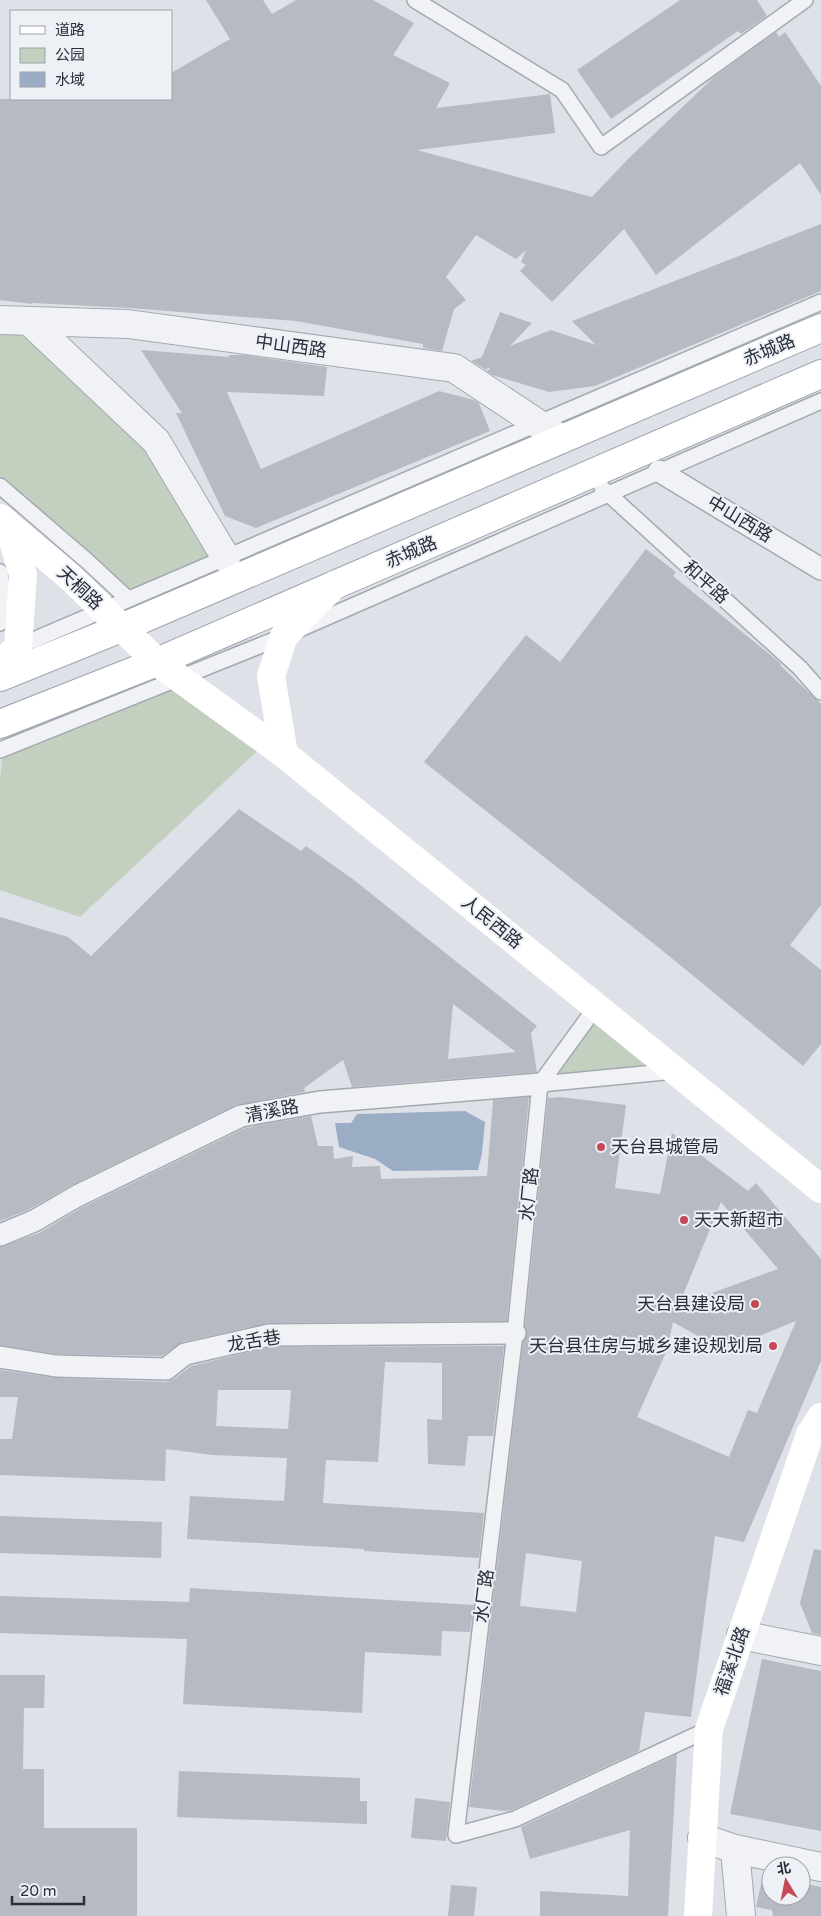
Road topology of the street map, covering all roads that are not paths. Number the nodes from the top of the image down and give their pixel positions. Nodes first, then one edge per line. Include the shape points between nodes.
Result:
1 (415, 0) edge
2 (805, 0) edge
3 (821, 302) edge
4 (0, 320) edge
5 (28, 321) junction
6 (821, 328) edge
7 (821, 374) edge
8 (821, 401) edge
9 (538, 424) junction
10 (561, 439) junction
11 (659, 471) junction
12 (588, 475) junction
13 (0, 486) edge
14 (0, 518) edge
15 (226, 558) junction
16 (821, 569) edge
17 (0, 572) edge
18 (334, 585) junction
19 (128, 599) junction
20 (112, 619) junction
21 (0, 623) edge
22 (284, 636) junction
23 (6, 655) edge
24 (157, 662) junction
25 (0, 677) edge
26 (180, 679) junction
27 (821, 692) edge
28 (0, 724) edge
29 (0, 750) edge
30 (284, 754) junction
31 (596, 1007) junction
32 (675, 1070) junction
33 (540, 1084) junction
34 (821, 1189) edge
35 (0, 1235) edge
36 (515, 1333) junction
37 (0, 1357) edge
38 (821, 1417) edge
39 (741, 1635) junction
40 (821, 1651) edge
41 (709, 1729) junction
42 (702, 1838) junction
43 (735, 1849) junction
44 (821, 1867) edge
45 (698, 1916) edge
46 (741, 1916) edge

1 - 2 lane via 562,90 602,147
3 - 9 lane
4 - 5 street, 中山西路
5 - 9 street, 中山西路 via 128,324 454,368
5 - 15 street via 156,441
6 - 10 main road, 赤城路
7 - 12 main road, 赤城路
8 - 11 lane
9 - 10 street, 中山西路
9 - 15 lane
10 - 20 main road, 赤城路
11 - 16 street, 中山西路
11 - 22 lane
12 - 18 main road, 赤城路
12 - 27 lane, 和平路 via 800,668
13 - 19 lane
14 - 20 main road, 天桐路 via 71,578
14 - 23 main road via 12,538 22,575
15 - 19 lane
17 - 21 lane via 5,605
18 - 22 main road
18 - 24 main road, 赤城路
19 - 20 lane
20 - 23 lane
20 - 24 main road, 天桐路
20 - 25 main road, 赤城路
22 - 26 lane
22 - 30 main road via 271,676
24 - 26 main road, 人民西路
24 - 28 main road, 赤城路
26 - 29 lane
26 - 30 main road, 人民西路
30 - 31 main road, 人民西路
31 - 32 main road, 人民西路
31 - 33 lane
32 - 33 lane
32 - 34 main road, 人民西路
33 - 35 street, 清溪路 via 320,1102 241,1116 77,1196 34,1221
33 - 36 lane, 水厂路
36 - 37 street, 龙舌巷 via 269,1335 185,1354 166,1369 56,1366
36 - 41 lane, 水厂路 via 456,1835 515,1819
38 - 39 main road, 福溪北路 via 810,1434
39 - 40 street
39 - 41 main road, 福溪北路
41 - 42 main road, 福溪北路
42 - 43 street
42 - 45 main road, 福溪北路
43 - 44 street
43 - 46 street

